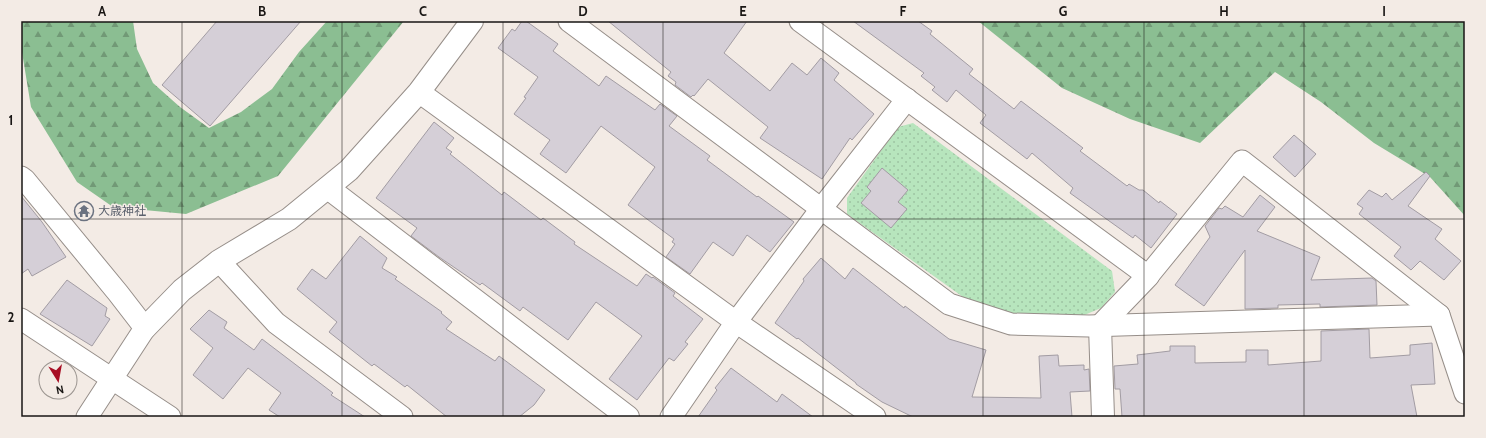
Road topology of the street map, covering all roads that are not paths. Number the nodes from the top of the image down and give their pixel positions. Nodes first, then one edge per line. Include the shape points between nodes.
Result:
1 (472, 21) edge
2 (569, 21) edge
3 (800, 21) edge
4 (419, 92) junction
5 (907, 99) junction
6 (21, 177) edge
7 (328, 188) junction
8 (821, 209) junction
9 (219, 261) junction
10 (1148, 276) junction
11 (1439, 315) junction
12 (21, 319) edge
13 (736, 322) junction
14 (1100, 326) junction
15 (144, 328) junction
16 (112, 378) junction
17 (1465, 393) edge
18 (87, 417) edge
19 (170, 417) edge
20 (402, 417) edge
21 (628, 417) edge
22 (671, 417) edge
23 (876, 417) edge
24 (1103, 417) edge

1 - 4 street
2 - 8 street
3 - 5 street
4 - 7 street via 349,170
4 - 13 street
5 - 8 street
5 - 10 street
6 - 15 street
7 - 9 street via 289,219
7 - 21 street
8 - 13 street
8 - 14 street via 950,304 1011,324
9 - 15 street via 182,290
9 - 20 street via 276,323
10 - 11 street via 1242,161
10 - 14 street
11 - 14 street
11 - 17 street
12 - 16 street
13 - 22 street
13 - 23 street
14 - 24 street
15 - 16 street
16 - 18 street
16 - 19 street

